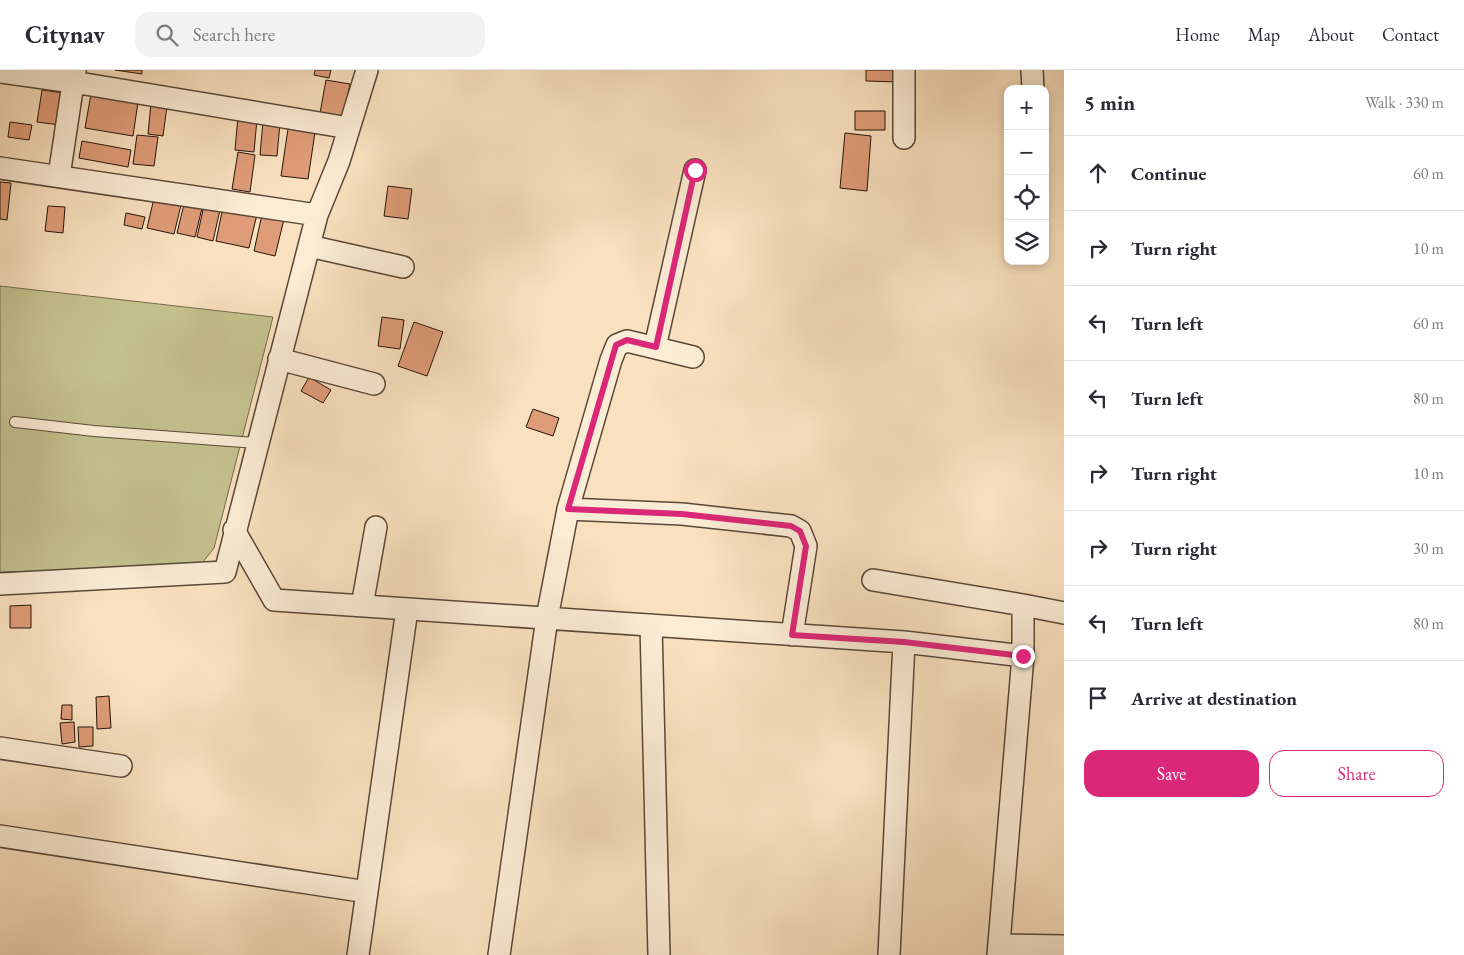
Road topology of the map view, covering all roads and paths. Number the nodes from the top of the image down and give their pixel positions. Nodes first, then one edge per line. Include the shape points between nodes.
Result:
1 (366, 70) edge
2 (904, 70) edge
3 (1032, 70) edge
4 (0, 72) edge
5 (74, 76) edge
6 (1033, 85) edge
7 (349, 128) junction
8 (904, 138) dead end
9 (0, 168) edge
10 (695, 170) dead end
11 (59, 176) junction
12 (317, 215) junction
13 (309, 246) junction
14 (404, 267) dead end
15 (656, 347) junction
16 (693, 357) dead end
17 (279, 359) junction
18 (374, 384) dead end
19 (15, 422) dead end
20 (257, 443) junction
21 (568, 509) junction
22 (376, 527) dead end
23 (234, 530) junction
24 (873, 580) dead end
25 (0, 584) edge
26 (362, 606) junction
27 (1023, 606) junction
28 (408, 609) junction
29 (1064, 613) edge
30 (547, 618) junction
31 (651, 625) junction
32 (792, 635) junction
33 (904, 642) junction
34 (1023, 656) junction
35 (0, 748) edge
36 (121, 766) dead end
37 (0, 836) edge
38 (367, 892) junction
39 (1064, 946) edge
40 (999, 950) edge
41 (358, 955) edge
42 (499, 955) edge
43 (659, 955) edge
44 (889, 955) edge

1 - 7 street
2 - 8 street
3 - 6 street
4 - 5 street
5 - 7 street
5 - 11 street
7 - 12 street
9 - 11 street
10 - 15 street
11 - 12 street
12 - 13 street
13 - 14 street
13 - 17 street
15 - 16 street
15 - 21 street via 627,340 616,345
17 - 18 street
17 - 20 street
19 - 20 lane
20 - 23 street
21 - 30 street
21 - 32 street via 682,514 791,526 800,531 806,546
22 - 26 street
23 - 25 street via 225,572
23 - 26 street via 274,600
24 - 27 street
26 - 28 street
27 - 29 street
27 - 34 street
28 - 30 street
28 - 38 street
30 - 31 street
30 - 42 street
31 - 32 street
31 - 43 street
32 - 33 street
33 - 34 street
33 - 44 street
34 - 40 street
35 - 36 street
37 - 38 street
38 - 41 street
39 - 40 street

